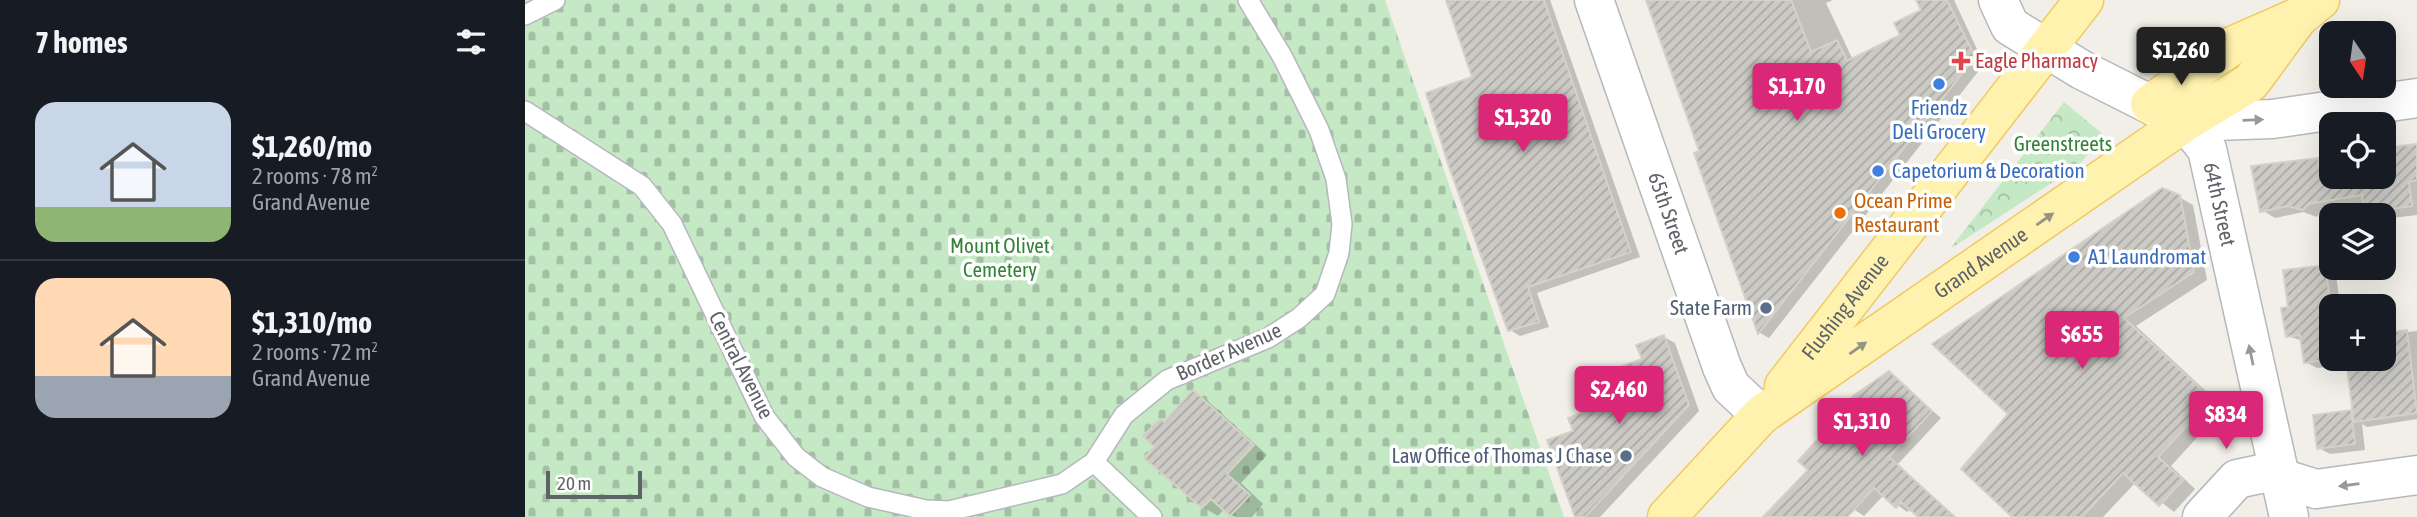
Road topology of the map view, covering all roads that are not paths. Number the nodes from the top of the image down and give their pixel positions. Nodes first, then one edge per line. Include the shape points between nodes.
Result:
1 (555, 0) edge
2 (1248, 0) edge
3 (1594, 0) edge
4 (1998, 0) edge
5 (2084, 0) edge
6 (2309, 9) edge
7 (525, 15) edge
8 (2046, 48) junction
9 (2417, 98) edge
10 (2150, 104) junction
11 (525, 111) edge
12 (2185, 122) junction
13 (1761, 415) junction
14 (1094, 462) junction
15 (2417, 475) edge
16 (2279, 477) junction
17 (1152, 517) edge
18 (1667, 517) edge
19 (2201, 517) edge
20 (2289, 517) edge

1 - 7 lane
2 - 14 lane, Border Avenue via 1319,130 1336,179 1342,224 1339,253 1325,294 1299,318 1268,338 1167,380 1124,415
3 - 13 street, 65th Street via 1722,367 1731,387
4 - 8 street, 64th Street via 2010,26
5 - 8 main road, Flushing Avenue
6 - 10 main road, Grand Avenue via 2231,47
6 - 12 main road, Grand Avenue via 2251,82
8 - 10 street, 64th Street
8 - 13 main road, Flushing Avenue
12 -> 9 street via 2272,119
10 - 12 street, 64th Street
11 - 14 lane, Central Avenue via 642,186 659,205 764,416 796,457 822,477 868,497 949,511 1062,484
13 -> 12 main road, Grand Avenue
16 -> 12 street, 64th Street via 2207,149
13 - 18 main road, Grand Avenue
14 - 17 lane
15 -> 16 street via 2316,489
16 - 19 street via 2265,472 2237,479
16 - 20 street, 64th Street

